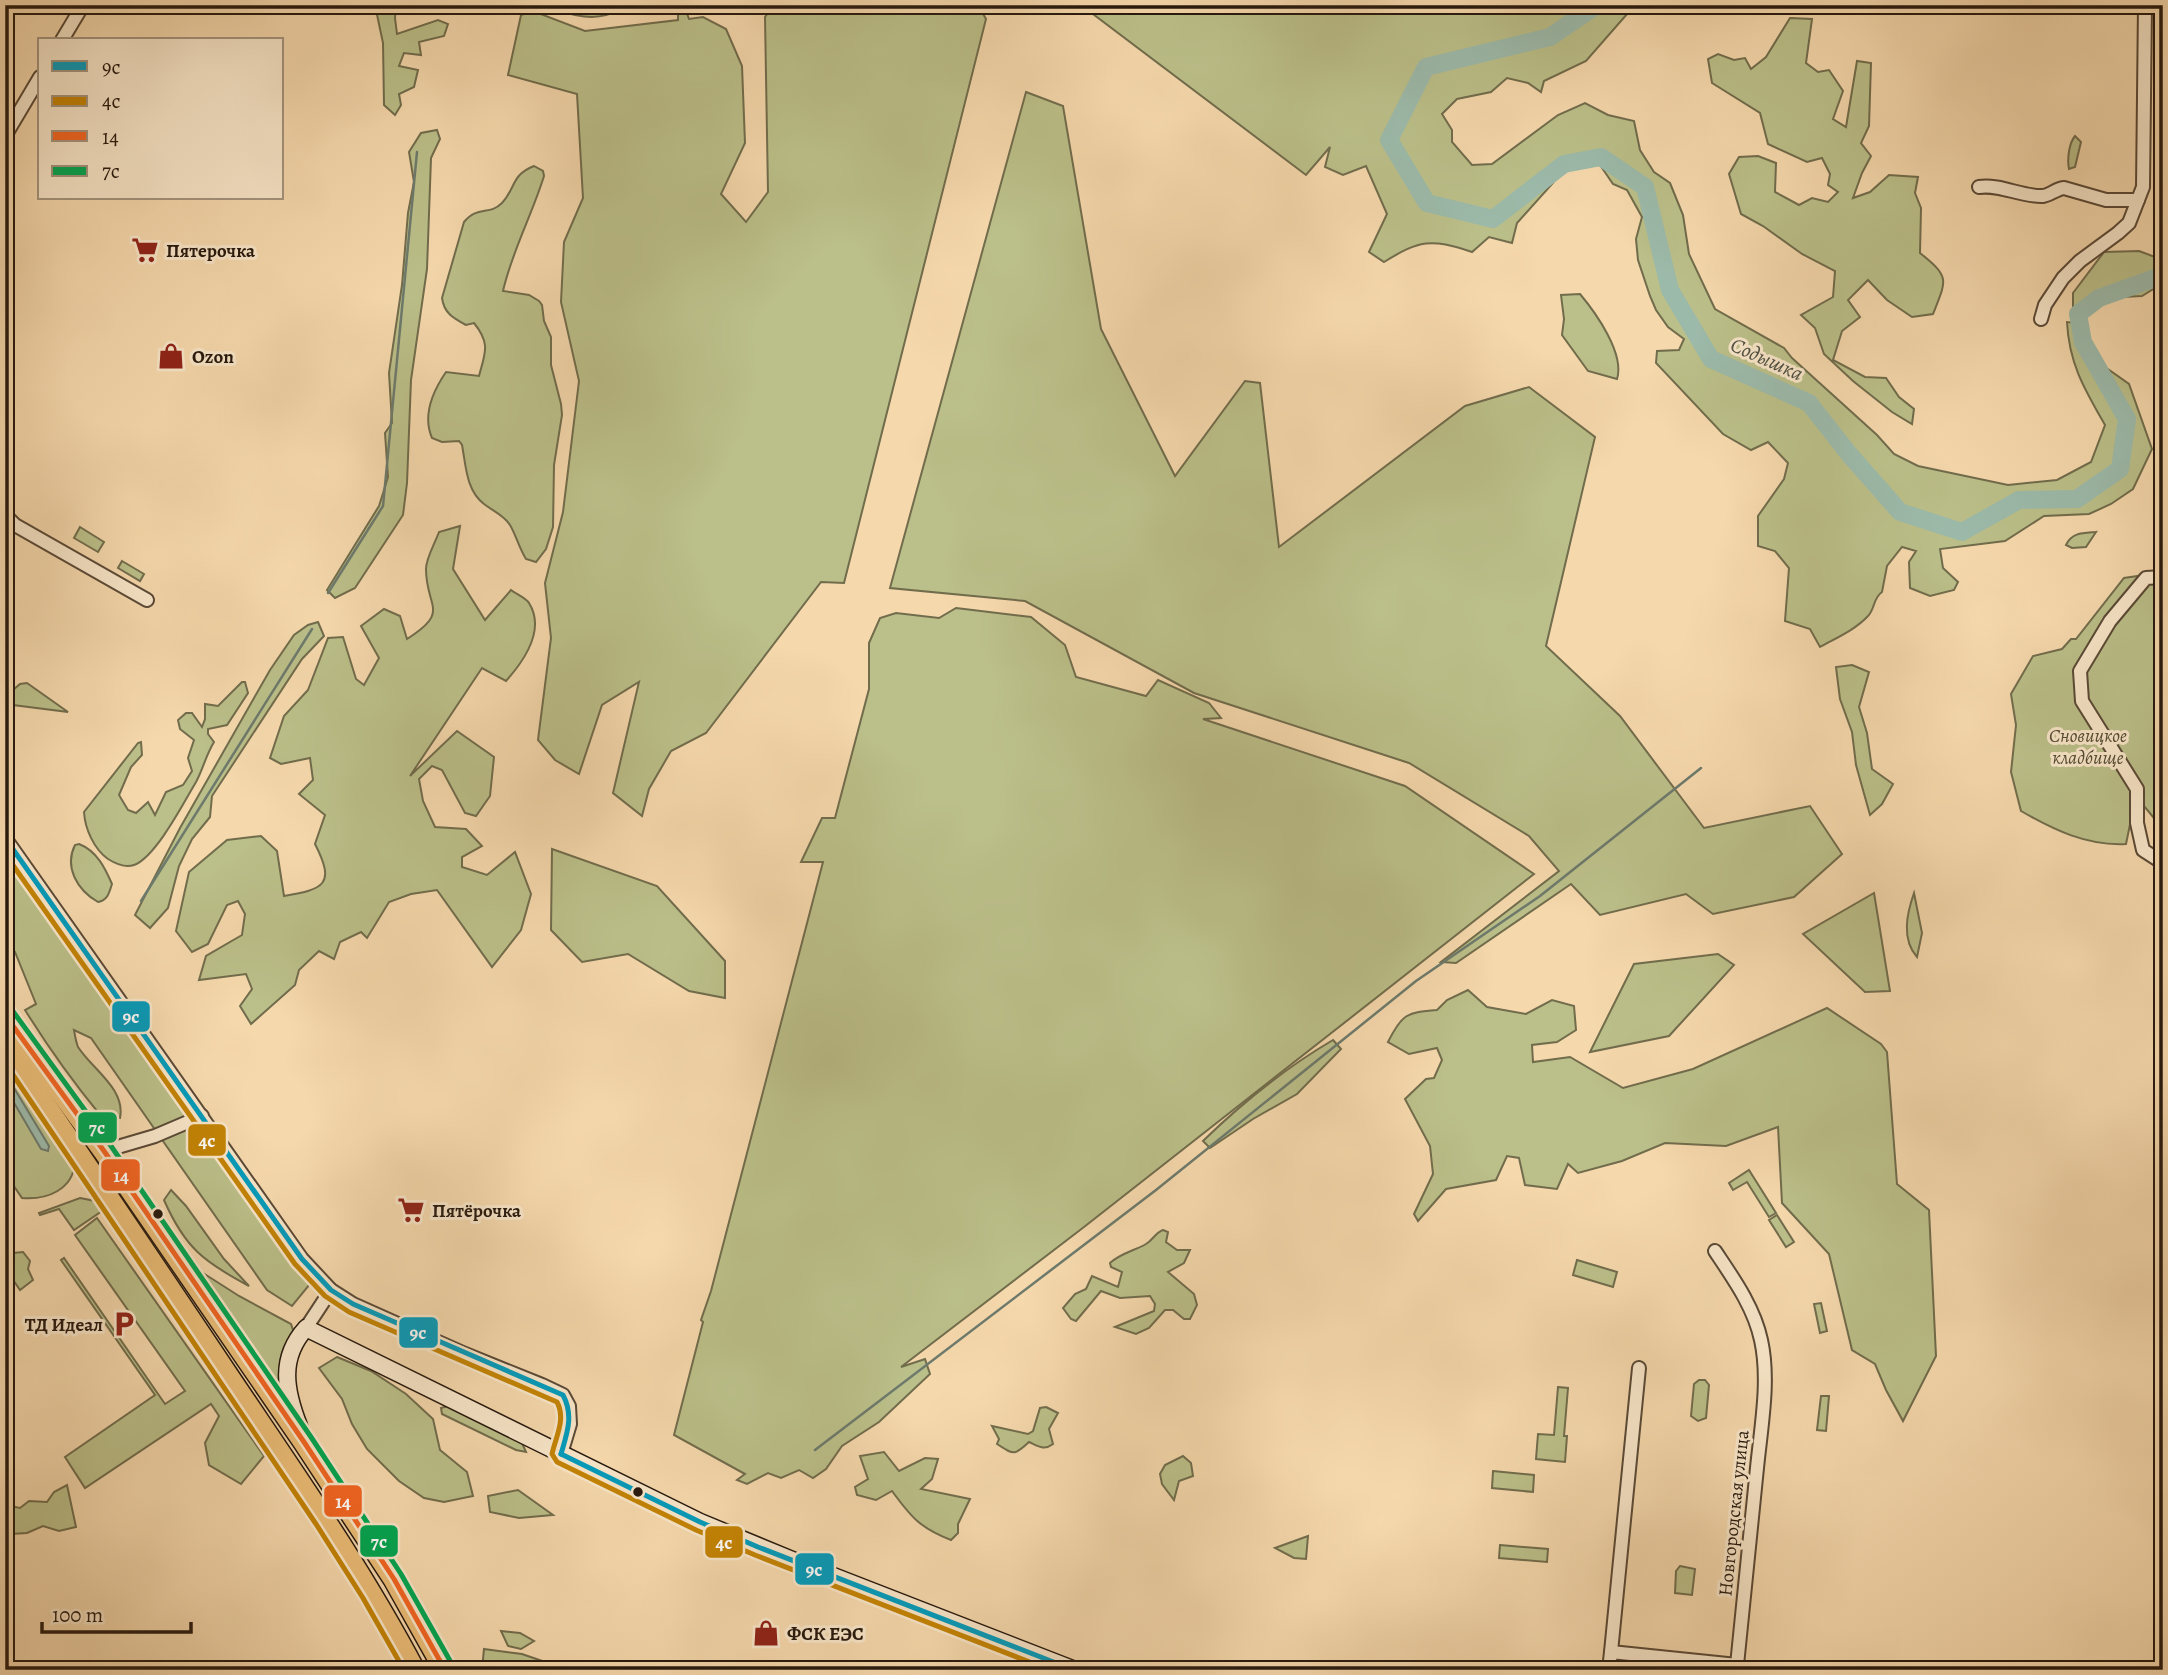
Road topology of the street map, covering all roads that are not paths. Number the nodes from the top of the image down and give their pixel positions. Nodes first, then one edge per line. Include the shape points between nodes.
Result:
1 (82, 5) edge
2 (2145, 5) edge
3 (63, 38) edge
4 (38, 80) edge
5 (5, 136) edge
6 (1979, 187) dead end
7 (2138, 200) junction
8 (2041, 319) dead end
9 (5, 515) edge
10 (2163, 577) edge
11 (147, 600) dead end
12 (5, 838) edge
13 (2163, 863) edge
14 (5, 1015) edge
15 (5, 1047) edge
16 (202, 1116) junction
17 (104, 1151) junction
18 (1715, 1251) dead end
19 (331, 1290) junction
20 (306, 1328) junction
21 (1639, 1368) dead end
22 (304, 1442) junction
23 (561, 1454) junction
24 (1611, 1652) junction
25 (414, 1670) edge
26 (445, 1670) edge
27 (1075, 1670) edge
28 (1609, 1670) edge

1 - 3 street
2 - 7 street via 2143,187
4 - 5 street
6 - 7 street via 2039,196 2064,188 2106,200
7 - 8 street via 2129,223 2063,278
9 - 11 street
10 - 13 street via 2146,578 2110,621 2080,671 2082,701 2137,789 2143,850
12 - 16 street
14 - 17 highway
15 - 25 highway via 318,1512
16 - 17 street
16 - 19 street via 302,1259
17 - 22 highway
18 - 24 street, Новгородская улица via 1754,1318 1764,1361 1737,1665
19 - 20 street
19 - 23 street via 353,1304 563,1395 570,1424
20 - 22 street via 288,1356 286,1371
20 - 23 street
21 - 24 street
22 - 26 highway via 394,1578
23 - 27 street via 746,1542
24 - 28 street

